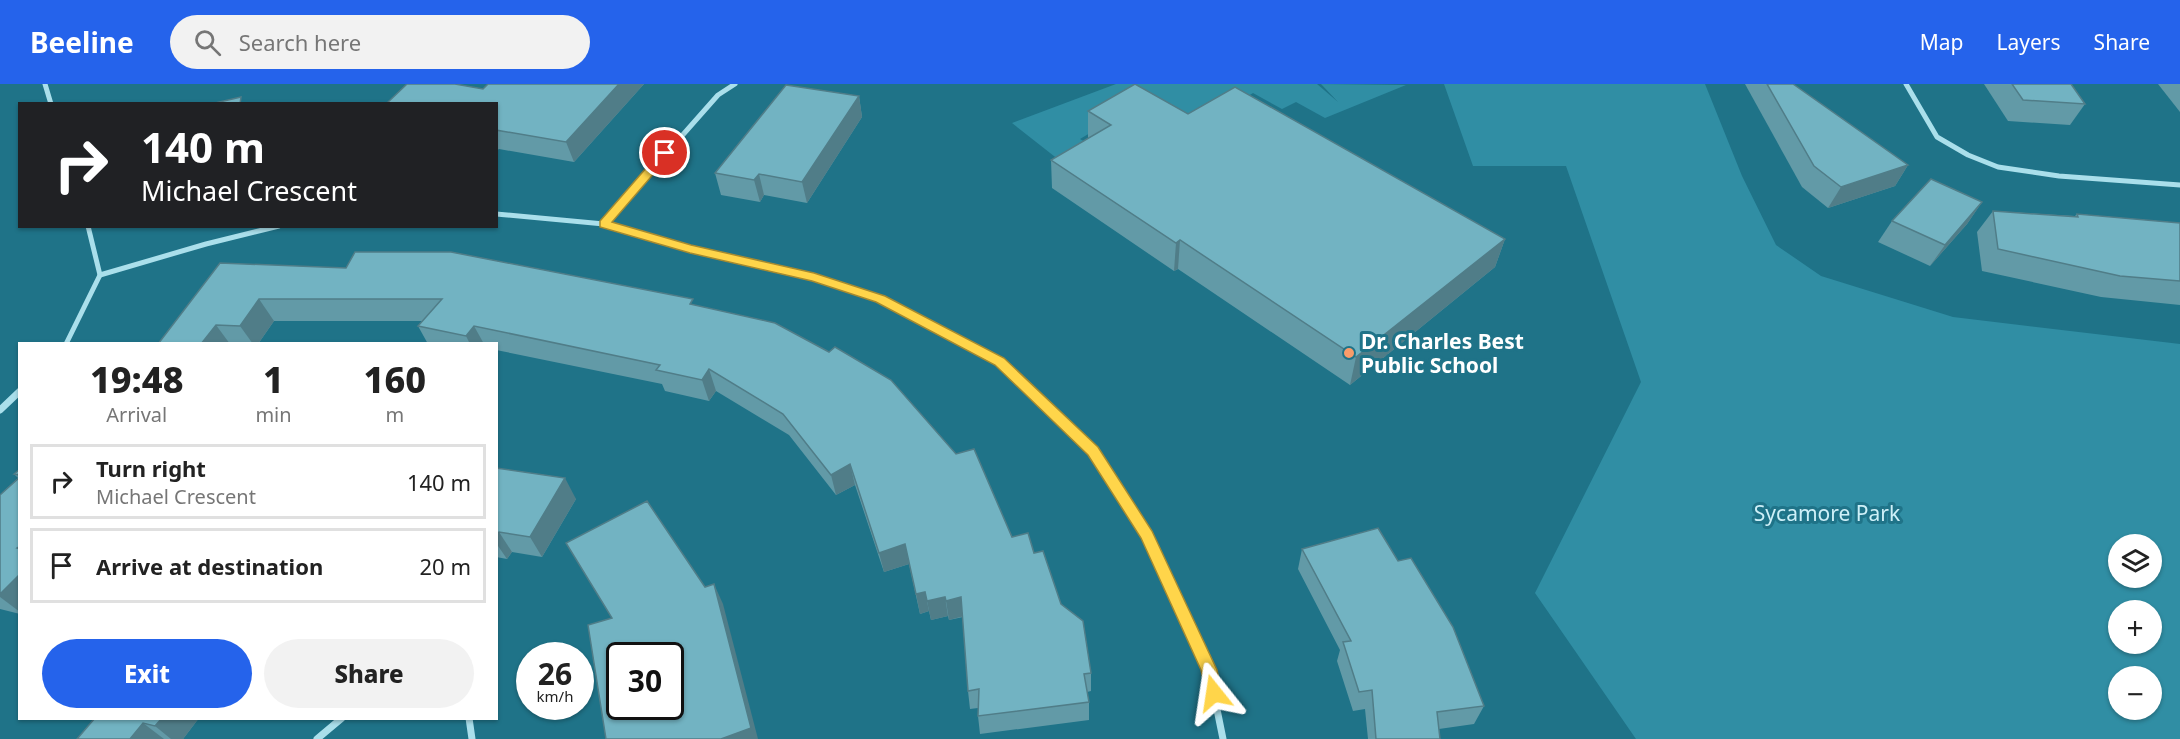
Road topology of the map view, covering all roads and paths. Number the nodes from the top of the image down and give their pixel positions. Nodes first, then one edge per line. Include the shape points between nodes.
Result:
1 (45, 84) edge
2 (735, 84) edge
3 (1906, 84) edge
4 (50, 102) edge
5 (2180, 185) edge
6 (498, 214) edge
7 (604, 224) junction
8 (88, 228) edge
9 (271, 228) edge
10 (100, 275) junction
11 (67, 342) edge
12 (18, 393) edge
13 (0, 410) edge
14 (340, 720) edge
15 (469, 720) edge
16 (317, 739) edge
17 (472, 739) edge
18 (1223, 739) edge

1 - 4 street
2 - 7 street via 718,95
3 - 5 street via 1937,137 1998,167
6 - 7 street
7 - 18 street via 880,299 1000,362 1093,451 1147,535 1209,670
8 - 10 street
9 - 10 street
10 - 11 street
12 - 13 street
14 - 16 street
15 - 17 street

